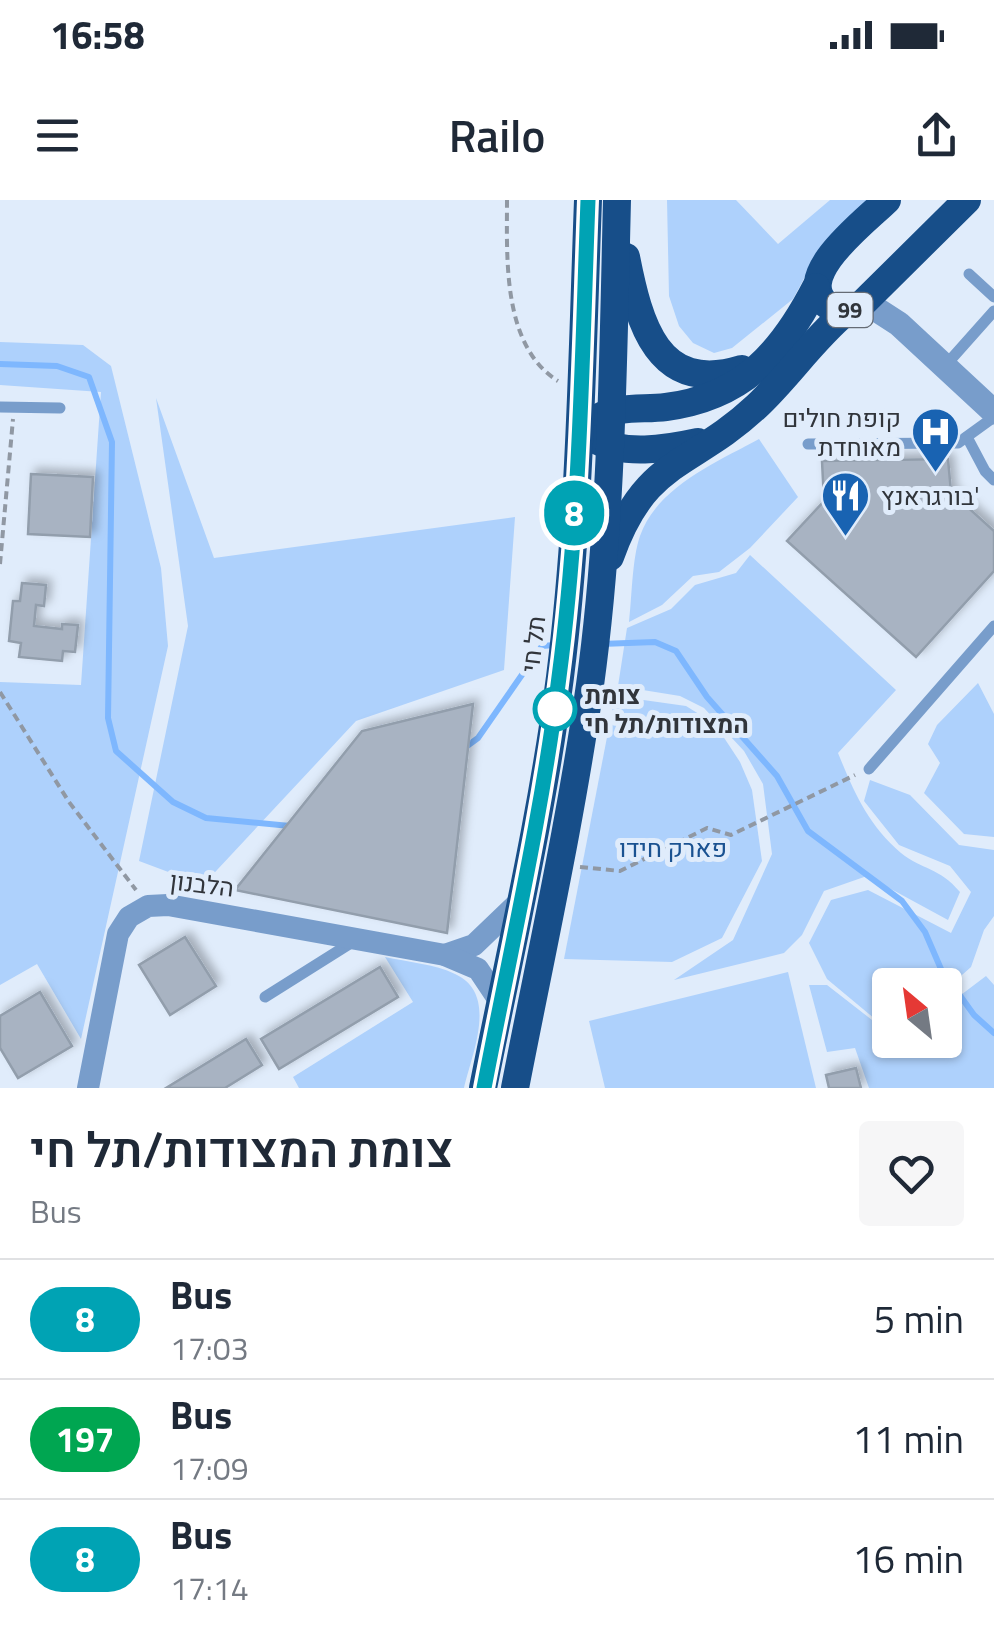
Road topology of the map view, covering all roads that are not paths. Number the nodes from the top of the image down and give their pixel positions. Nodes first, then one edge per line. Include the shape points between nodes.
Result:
1 (588, 200) edge
2 (886, 200) edge
3 (966, 200) edge
4 (617, 206) edge
5 (969, 274) dead end
6 (816, 288) junction
7 (994, 297) edge
8 (865, 299) junction
9 (994, 311) edge
10 (762, 363) junction
11 (944, 366) junction
12 (0, 407) edge
13 (60, 408) dead end
14 (611, 410) junction
15 (994, 415) edge
16 (580, 430) junction
17 (720, 435) junction
18 (966, 437) junction
19 (808, 444) dead end
20 (610, 448) junction
21 (994, 480) edge
22 (600, 586) junction
23 (994, 626) edge
24 (869, 769) road end
25 (520, 901) junction
26 (359, 938) junction
27 (445, 955) junction
28 (264, 997) dead end
29 (500, 1002) junction
30 (88, 1088) edge
31 (484, 1088) edge
32 (515, 1088) edge

1 - 16 highway, תל חי
2 - 6 highway, 99 via 824,264
3 - 8 highway, 99
4 - 10 highway via 648,339 668,359 704,376
4 - 14 highway
5 - 7 lane
6 - 8 highway, 99 via 838,310
6 - 10 highway, 99 via 795,329
8 - 11 street
8 - 17 highway, 99 via 825,329 759,404
9 - 11 lane
10 - 14 highway, 99 via 717,394 689,403
11 - 15 street
12 - 13 lane
14 - 16 highway, 99
14 - 20 highway
15 - 18 lane
16 - 20 highway
16 - 25 highway, תל חי via 559,679
17 - 20 highway, 99 via 695,443
17 - 22 highway via 645,489 619,531
18 - 19 lane via 958,443
18 - 21 lane
20 - 22 highway
22 - 32 highway via 588,700
23 - 24 lane
25 - 27 street via 474,945
25 - 29 highway, תל חי
26 - 27 street, הלבנון
26 - 28 lane
26 - 30 street, הלבנון via 192,907 148,906 118,934
27 - 29 street, הלבנון via 478,969
29 - 31 highway, תל חי

